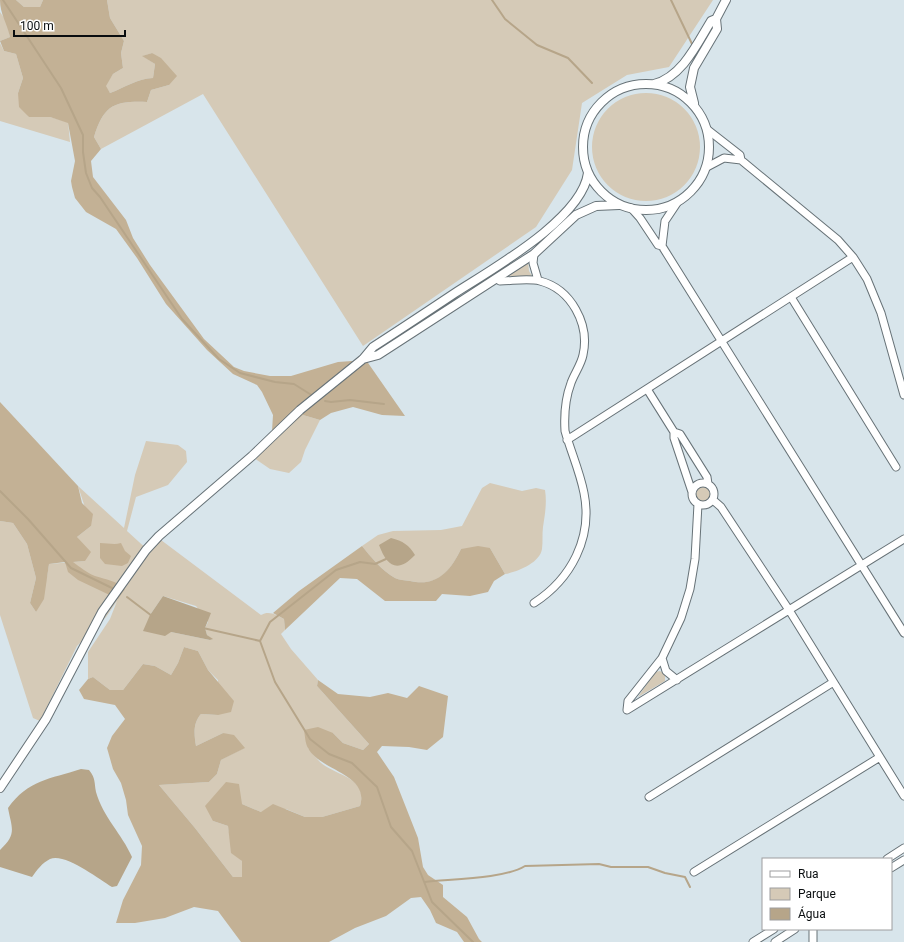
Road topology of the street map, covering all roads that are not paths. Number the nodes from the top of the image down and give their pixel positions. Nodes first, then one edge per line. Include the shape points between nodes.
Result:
1 (726, 0) edge
2 (716, 19) junction
3 (653, 84) junction
4 (694, 105) junction
5 (708, 130) junction
6 (741, 160) junction
7 (707, 167) junction
8 (588, 173) junction
9 (677, 203) junction
10 (622, 205) junction
11 (631, 208) junction
12 (662, 246) junction
13 (534, 254) junction
14 (853, 257) junction
15 (497, 279) junction
16 (538, 280) junction
17 (791, 297) junction
18 (722, 342) junction
19 (363, 359) junction
20 (647, 389) junction
21 (904, 394) edge
22 (674, 432) junction
23 (567, 440) junction
24 (896, 467) dead end
25 (708, 484) junction
26 (692, 492) junction
27 (713, 500) junction
28 (698, 504) junction
29 (904, 539) edge
30 (862, 564) junction
31 (534, 603) dead end
32 (789, 610) junction
33 (904, 632) edge
34 (662, 658) junction
35 (676, 680) junction
36 (832, 683) junction
37 (880, 757) junction
38 (0, 788) edge
39 (904, 796) edge
40 (649, 797) dead end
41 (904, 848) edge
42 (889, 858) edge
43 (904, 860) edge
44 (892, 867) edge
45 (694, 872) dead end
46 (772, 930) edge
47 (793, 930) edge
48 (813, 930) edge
49 (753, 942) edge
50 (775, 942) edge
51 (813, 942) edge

1 - 2 street
2 - 3 street via 710,21 681,66 662,82
2 - 4 street via 717,29 691,75 690,93
3 - 4 street via 671,89
3 - 8 street via 634,85 616,92 595,110 586,127 583,146
4 - 5 street
5 - 6 street via 740,155
5 - 7 street via 710,149
6 - 7 street via 724,158
6 - 14 street via 838,240
7 - 9 street via 698,184
8 - 10 street via 602,192
8 - 19 street via 587,183 577,200 524,249 373,346
9 - 11 street via 654,210
9 - 12 street via 665,221
10 - 11 street
10 - 13 street via 603,205 582,211 570,219
11 - 12 street via 658,245
12 - 18 street
13 - 15 street
13 - 16 street via 533,263
14 - 17 street
14 - 21 street via 867,279
15 - 16 street
15 - 19 street via 378,354
16 - 23 street via 566,297 580,317 584,332 583,356 571,383 566,403 564,422
17 - 18 street
17 - 24 street
18 - 20 street
18 - 30 street
19 - 38 street via 300,410 146,550 102,612 46,719
20 - 22 street
20 - 23 street
22 - 25 street via 680,434 707,477
22 - 26 street
23 - 31 street via 584,494 584,536 577,556 566,574 552,590
25 - 26 street via 698,484
25 - 27 street via 713,489
26 - 28 street via 693,499
27 - 28 street via 705,506
27 - 32 street via 721,507
28 - 34 street via 695,559 690,589 676,632
29 - 30 street
30 - 32 street
30 - 33 street
32 - 35 street
32 - 36 street
34 - 35 street via 666,670
34 - 35 street via 628,701 627,710
36 - 37 street
36 - 40 street
37 - 39 street
37 - 45 street
41 - 42 street
43 - 44 street
46 - 49 street
47 - 50 street
48 - 51 street

